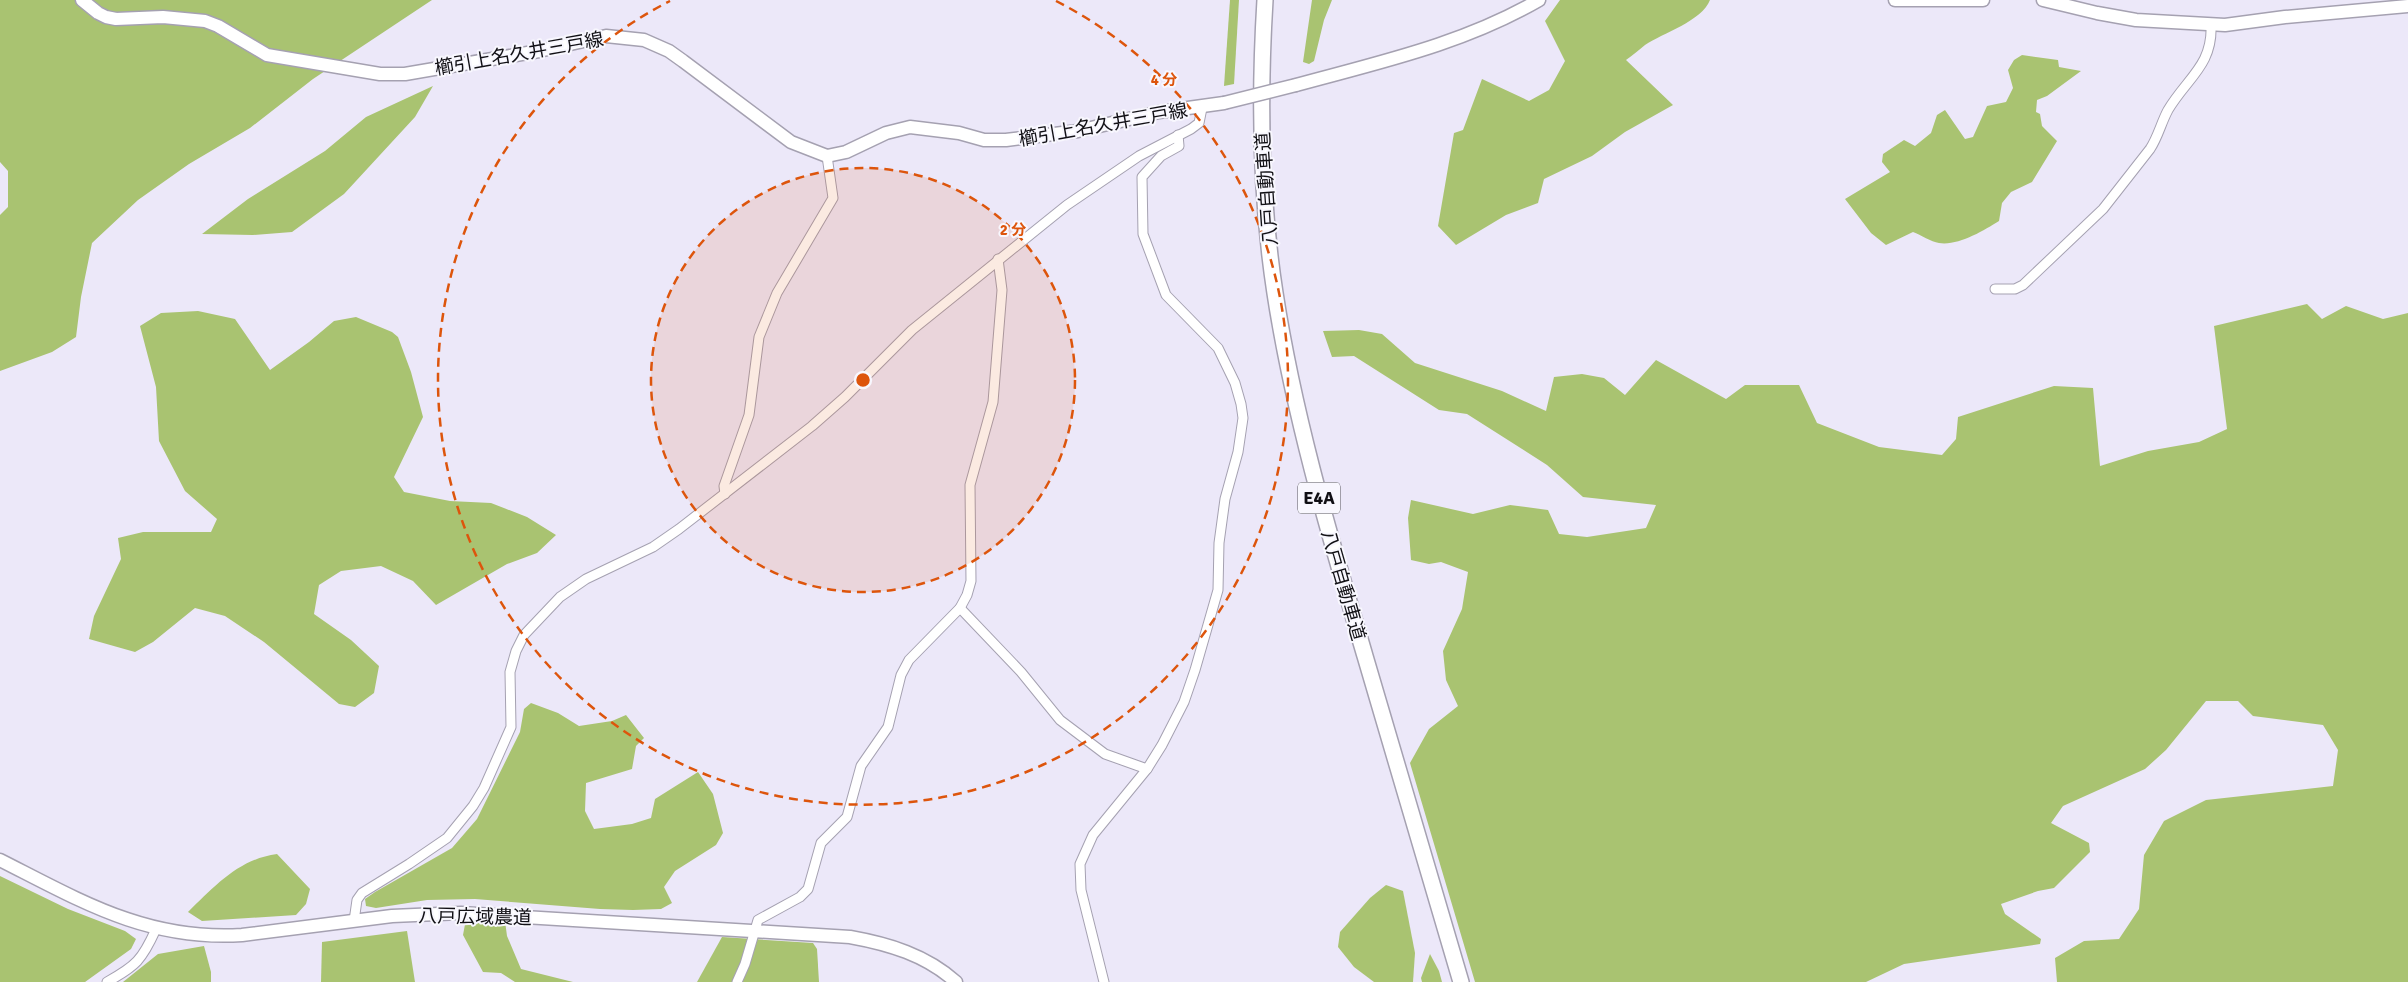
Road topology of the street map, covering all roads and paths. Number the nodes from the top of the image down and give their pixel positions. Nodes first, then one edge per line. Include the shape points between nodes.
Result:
1 (82, 0) edge
2 (1256, 0) edge
3 (1265, 0) edge
4 (1539, 0) edge
5 (1895, 0) edge
6 (1983, 0) edge
7 (2043, 0) edge
8 (2408, 6) edge
9 (2211, 24) junction
10 (1202, 108) junction
11 (1178, 136) junction
12 (827, 156) junction
13 (998, 259) junction
14 (1995, 289) dead end
15 (725, 494) junction
16 (960, 608) junction
17 (1147, 769) junction
18 (0, 860) edge
19 (354, 920) junction
20 (156, 929) junction
21 (755, 930) junction
22 (106, 982) edge
23 (737, 982) edge
24 (956, 982) edge
25 (1104, 982) edge
26 (1453, 982) edge
27 (1461, 982) edge

1 - 12 main road, 櫛引上名久井三戸線 via 106,17 204,21 267,55 380,74 405,74 539,51 594,37 644,40 669,51 791,142
2 - 26 highway, 八戸自動車道 / E4A via 1253,128 1256,196 1278,358 1309,493
3 - 27 highway, 八戸自動車道 / E4A via 1261,122 1264,194 1274,291 1286,357 1317,492
4 - 10 main road, 櫛引上名久井三戸線, bridge via 1501,22 1457,40
5 - 6 main road
7 - 9 main road via 2136,20
8 - 9 main road via 2240,24
9 - 14 street via 2212,36 2206,60 2167,112 2153,145 2103,209 2023,285 2015,289
10 - 11 street via 1199,123
10 - 12 main road, 櫛引上名久井三戸線 via 1159,112 1078,131 1006,140 984,140 959,133 910,127
11 - 13 street via 1105,178
11 - 17 street via 1179,146 1161,156 1142,177 1143,234 1166,295 1218,348 1242,404 1243,418 1225,499 1219,543 1218,590 1210,624 1184,702
12 - 15 street via 833,198 781,286 758,337 748,415 724,486
13 - 15 street via 912,330 812,426
13 - 16 street via 1002,290 992,402 970,485 971,580
15 - 19 street via 654,547 573,586 530,629 516,651 510,672 512,727 474,806 447,838 362,893 357,900
16 - 17 street via 1021,672 1060,720 1105,754
16 - 21 street via 909,660 901,675 888,727 856,778 846,817 821,843 808,889 790,904 758,920
17 - 25 street via 1093,835 1080,864 1082,890
18 - 20 main road, 八戸広域農道 via 104,912
19 - 20 main road, 八戸広域農道 via 216,936
19 - 21 main road, 八戸広域農道 via 461,913
20 - 22 street via 144,955 123,973
21 - 23 street
21 - 24 main road, 八戸広域農道 via 850,937 888,944 924,960

